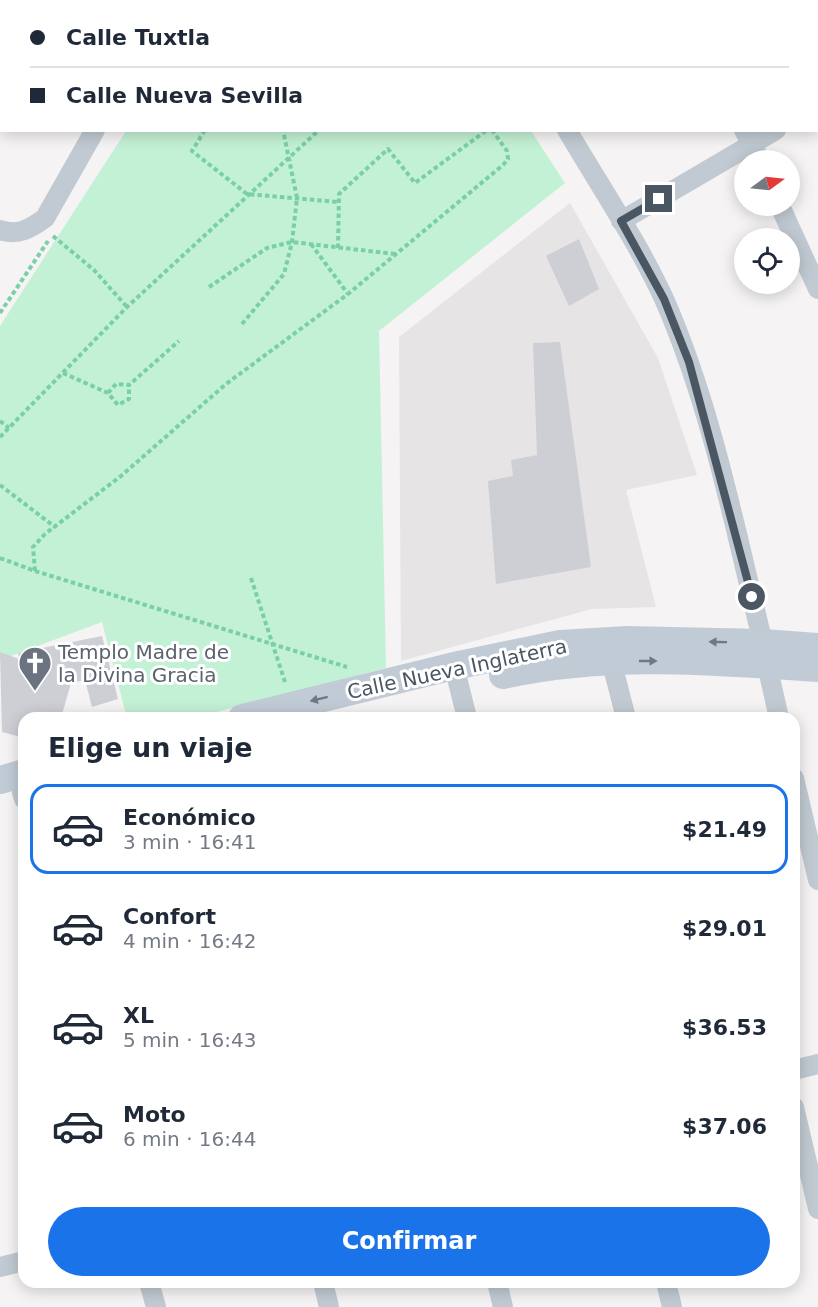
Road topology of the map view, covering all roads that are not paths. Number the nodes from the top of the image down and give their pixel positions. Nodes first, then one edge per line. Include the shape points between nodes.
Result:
1 (94, 132) edge
2 (568, 132) edge
3 (773, 132) edge
4 (752, 145) edge
5 (785, 216) edge
6 (621, 221) junction
7 (0, 230) edge
8 (818, 289) edge
9 (818, 647) edge
10 (765, 654) junction
11 (611, 660) junction
12 (818, 668) edge
13 (456, 675) junction
14 (267, 712) edge
15 (342, 712) edge
16 (465, 712) edge
17 (624, 712) edge
18 (778, 712) edge
19 (800, 804) edge
20 (818, 880) edge
21 (818, 1064) edge
22 (800, 1068) edge
23 (800, 1132) edge
24 (818, 1209) edge
25 (18, 1262) edge
26 (0, 1267) edge
27 (151, 1288) edge
28 (324, 1288) edge
29 (498, 1288) edge
30 (667, 1288) edge
31 (156, 1307) edge
32 (329, 1307) edge
33 (503, 1307) edge
34 (672, 1307) edge

1 - 7 street via 43,227 18,233
2 - 6 street
3 - 4 street
4 - 6 street
5 - 8 street
6 - 10 street via 664,299 689,362
9 - 10 street, Calle Nueva Inglaterra
11 -> 10 street, Calle Nueva Inglaterra
10 - 12 street, Calle Nueva Inglaterra
10 -> 13 street, Calle Nueva Inglaterra via 583,642 538,648
10 - 18 street
11 - 13 street, Calle Nueva Inglaterra
11 - 17 street
13 -> 14 street, Calle Nueva Inglaterra
13 - 15 street, Calle Nueva Inglaterra
13 - 16 street
19 - 20 street
21 - 22 street
23 - 24 street
25 - 26 street
27 - 31 street
28 - 32 street
29 - 33 street
30 - 34 street

